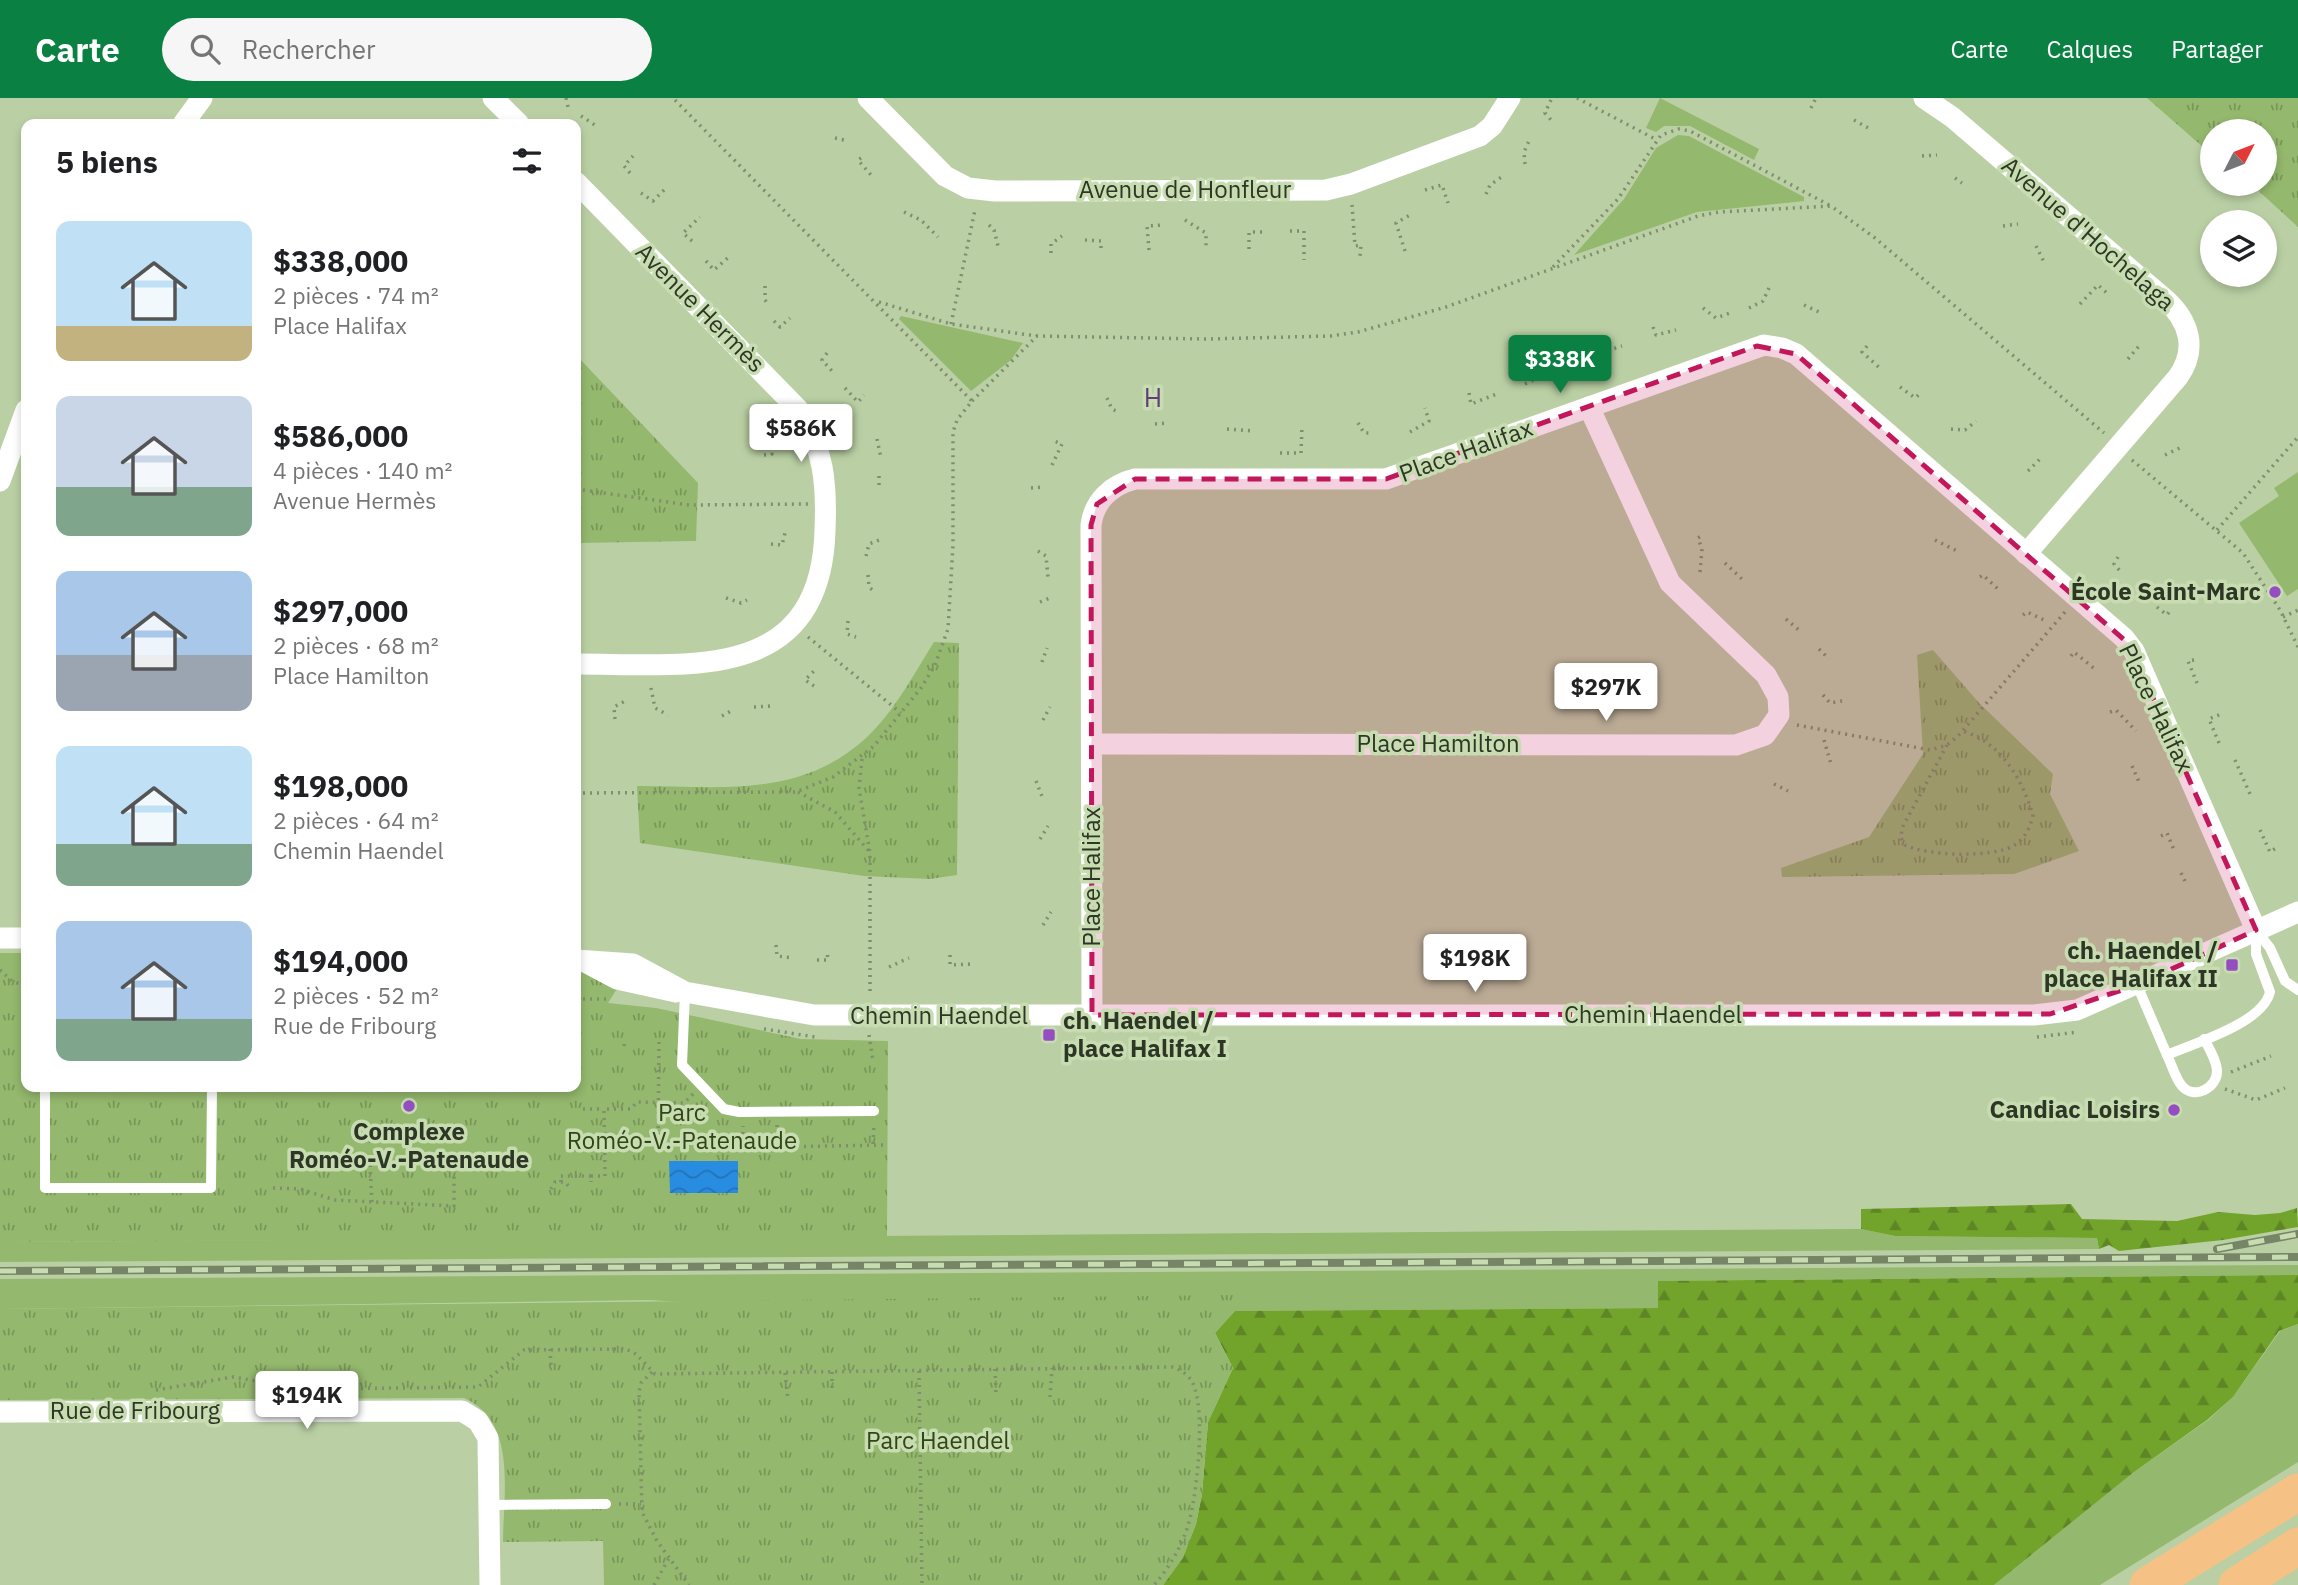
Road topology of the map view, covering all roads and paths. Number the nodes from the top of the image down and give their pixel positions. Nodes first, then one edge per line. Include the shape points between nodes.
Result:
1 (202, 98) edge
2 (493, 98) edge
3 (566, 98) edge
4 (868, 98) edge
5 (1510, 98) edge
6 (1577, 98) edge
7 (1816, 98) edge
8 (1924, 98) edge
9 (1551, 100) dead end
10 (568, 107) dead end
11 (1811, 108) dead end
12 (581, 116) dead end
13 (187, 119) edge
14 (514, 119) edge
15 (1854, 120) dead end
16 (1552, 121) dead end
17 (598, 127) dead end
18 (1870, 129) dead end
19 (835, 138) dead end
20 (1657, 140) junction
21 (848, 141) dead end
22 (1529, 141) dead end
23 (1937, 155) dead end
24 (633, 156) dead end
25 (1922, 156) dead end
26 (860, 158) dead end
27 (1525, 164) dead end
28 (631, 173) dead end
29 (871, 175) dead end
30 (1503, 176) dead end
31 (1955, 178) dead end
32 (1962, 183) dead end
33 (1351, 184) junction
34 (581, 187) edge
35 (665, 189) dead end
36 (1425, 190) dead end
37 (641, 193) dead end
38 (1486, 194) dead end
39 (1448, 202) dead end
40 (976, 204) dead end
41 (1831, 206) junction
42 (904, 212) dead end
43 (1410, 215) dead end
44 (700, 217) dead end
45 (1185, 220) dead end
46 (2018, 224) dead end
47 (989, 225) dead end
48 (1164, 225) dead end
49 (2003, 226) dead end
50 (1267, 232) dead end
51 (1290, 232) dead end
52 (1062, 236) dead end
53 (938, 237) dead end
54 (1085, 240) dead end
55 (692, 241) dead end
56 (1206, 246) dead end
57 (2036, 246) dead end
58 (1101, 249) dead end
59 (1249, 249) dead end
60 (999, 250) dead end
61 (1149, 250) dead end
62 (1405, 251) dead end
63 (1051, 253) dead end
64 (731, 255) dead end
65 (1360, 256) dead end
66 (1304, 260) dead end
67 (706, 261) dead end
68 (2044, 262) dead end
69 (1550, 270) junction
70 (765, 286) dead end
71 (1769, 288) dead end
72 (2108, 294) dead end
73 (875, 299) dead end
74 (2080, 304) dead end
75 (769, 305) dead end
76 (1804, 305) dead end
77 (1749, 307) dead end
78 (1703, 308) dead end
79 (1733, 312) dead end
80 (1819, 312) dead end
81 (790, 318) dead end
82 (774, 321) dead end
83 (951, 324) junction
84 (1653, 327) dead end
85 (1676, 330) dead end
86 (1037, 336) junction
87 (1593, 345) dead end
88 (1622, 346) dead end
89 (1867, 346) dead end
90 (2139, 346) dead end
91 (827, 353) dead end
92 (2128, 359) dead end
93 (1542, 361) dead end
94 (1882, 370) dead end
95 (832, 371) dead end
96 (1525, 384) dead end
97 (1900, 387) dead end
98 (845, 388) dead end
99 (1469, 393) dead end
100 (1921, 393) dead end
101 (1497, 394) dead end
102 (864, 395) dead end
103 (1107, 398) dead end
104 (972, 401) dead end
105 (1589, 407) junction
106 (1425, 408) dead end
107 (1120, 413) dead end
108 (1976, 421) dead end
109 (1167, 423) dead end
110 (1358, 423) dead end
111 (21, 424) edge
112 (1155, 424) dead end
113 (1302, 426) dead end
114 (1227, 429) dead end
115 (1951, 429) dead end
116 (1253, 431) dead end
117 (1410, 432) dead end
118 (1370, 433) dead end
119 (2109, 437) dead end
120 (2298, 437) edge
121 (767, 438) dead end
122 (877, 439) dead end
123 (1054, 441) dead end
124 (2182, 447) dead end
125 (1280, 453) dead end
126 (2165, 454) dead end
127 (764, 455) dead end
128 (2042, 457) dead end
129 (2127, 457) dead end
130 (881, 458) dead end
131 (1052, 465) dead end
132 (2028, 471) dead end
133 (878, 476) dead end
134 (0, 481) edge
135 (1043, 487) dead end
136 (1031, 488) dead end
137 (879, 489) dead end
138 (581, 490) edge
139 (813, 504) dead end
140 (786, 529) dead end
141 (2217, 530) junction
142 (1704, 534) dead end
143 (879, 540) dead end
144 (1935, 540) dead end
145 (771, 544) dead end
146 (1038, 551) dead end
147 (1956, 551) dead end
148 (2026, 554) junction
149 (866, 556) dead end
150 (2118, 557) dead end
151 (1725, 563) dead end
152 (1700, 572) dead end
153 (2121, 572) dead end
154 (868, 575) dead end
155 (1048, 577) dead end
156 (1980, 577) dead end
157 (1743, 580) dead end
158 (1999, 590) dead end
159 (876, 592) dead end
160 (726, 598) dead end
161 (1050, 598) dead end
162 (747, 600) dead end
163 (1040, 602) dead end
164 (2071, 606) dead end
165 (2157, 607) dead end
166 (2171, 609) dead end
167 (2298, 610) edge
168 (2022, 615) dead end
169 (2283, 617) junction
170 (1786, 619) dead end
171 (2044, 620) dead end
172 (848, 621) dead end
173 (801, 631) dead end
174 (1801, 631) dead end
175 (856, 637) dead end
176 (2298, 647) edge
177 (1048, 648) dead end
178 (1819, 649) dead end
179 (2071, 656) dead end
180 (1829, 659) dead end
181 (2194, 660) dead end
182 (1042, 662) dead end
183 (581, 664) edge
184 (815, 670) dead end
185 (2096, 670) dead end
186 (2197, 683) dead end
187 (814, 686) dead end
188 (651, 688) dead end
189 (1823, 695) dead end
190 (627, 700) dead end
191 (1842, 701) dead end
192 (772, 706) dead end
193 (754, 707) dead end
194 (1050, 707) dead end
195 (731, 710) dead end
196 (2110, 712) dead end
197 (901, 713) dead end
198 (2221, 714) dead end
199 (668, 715) dead end
200 (722, 716) dead end
201 (615, 719) dead end
202 (1043, 720) dead end
203 (1792, 724) dead end
204 (1962, 731) junction
205 (2136, 732) dead end
206 (1824, 740) dead end
207 (2219, 743) dead end
208 (1092, 744) junction
209 (1947, 745) junction
210 (862, 757) dead end
211 (2235, 760) dead end
212 (1831, 764) dead end
213 (2132, 766) dead end
214 (1036, 781) dead end
215 (2139, 782) dead end
216 (1774, 784) dead end
217 (1788, 791) dead end
218 (796, 792) dead end
219 (2250, 794) dead end
220 (1043, 799) dead end
221 (1048, 826) dead end
222 (2260, 830) dead end
223 (2161, 836) dead end
224 (1040, 839) dead end
225 (2276, 848) dead end
226 (2174, 850) dead end
227 (870, 852) junction
228 (2181, 873) dead end
229 (2185, 881) dead end
230 (1051, 912) dead end
231 (2298, 912) edge
232 (1043, 925) dead end
233 (2256, 930) junction
234 (0, 938) edge
235 (21, 938) edge
236 (776, 945) dead end
237 (827, 952) dead end
238 (950, 954) dead end
239 (793, 958) dead end
240 (909, 958) dead end
241 (817, 960) dead end
242 (581, 961) edge
243 (971, 964) dead end
244 (889, 967) dead end
245 (0, 970) edge
246 (21, 984) edge
247 (2137, 985) junction
248 (2298, 989) edge
249 (685, 992) junction
250 (870, 1000) dead end
251 (1093, 1016) junction
252 (870, 1030) dead end
253 (2204, 1039) junction
254 (659, 1042) dead end
255 (2168, 1055) junction
256 (2271, 1056) dead end
257 (873, 1061) dead end
258 (2244, 1067) dead end
259 (701, 1086) junction
260 (2285, 1088) dead end
261 (2225, 1089) dead end
262 (45, 1092) edge
263 (212, 1092) edge
264 (658, 1102) junction
265 (583, 1109) dead end
266 (604, 1109) junction
267 (874, 1111) dead end
268 (751, 1122) dead end
269 (765, 1123) dead end
270 (883, 1145) dead end
271 (802, 1146) junction
272 (802, 1154) dead end
273 (370, 1165) dead end
274 (454, 1166) dead end
275 (561, 1182) junction
276 (273, 1188) dead end
277 (551, 1189) dead end
278 (571, 1189) dead end
279 (372, 1203) junction
280 (550, 1349) junction
281 (551, 1366) dead end
282 (1052, 1368) junction
283 (995, 1369) junction
284 (919, 1371) junction
285 (652, 1372) junction
286 (832, 1372) junction
287 (785, 1373) junction
288 (152, 1390) dead end
289 (832, 1393) dead end
290 (996, 1395) dead end
291 (1051, 1397) dead end
292 (788, 1400) dead end
293 (0, 1412) edge
294 (893, 1448) dead end
295 (920, 1448) junction
296 (946, 1448) dead end
297 (2298, 1492) edge
298 (606, 1504) dead end
299 (632, 1504) dead end
300 (641, 1504) junction
301 (490, 1505) junction
302 (2298, 1546) edge
303 (669, 1558) junction
304 (490, 1585) edge
305 (654, 1585) edge
306 (689, 1585) edge
307 (922, 1585) edge
308 (1154, 1585) edge
309 (2147, 1585) edge
310 (2237, 1585) edge

1 - 13 street
2 - 14 street
3 - 10 path
4 - 33 street, Avenue de Honfleur via 945,176 980,190 1326,190
5 - 33 street, Avenue de Honfleur via 1484,133
6 - 20 path
7 - 11 path
8 - 148 street, Avenue d'Hochelaga via 2166,300 2189,334 2188,355 2178,377
9 - 16 path via 1545,113
12 - 17 path
15 - 18 path
19 - 21 path
20 - 41 path via 1670,131 1690,131
20 - 69 path via 1618,199
22 - 27 path
23 - 25 path
24 - 28 path via 624,166
26 - 29 path
30 - 38 path
31 - 32 path
33 - 65 path via 1355,246 1361,245
34 - 183 street, Avenue Hermès via 798,409 821,457 826,504 822,564 813,593 793,624 761,648 744,657 705,664
35 - 37 path via 653,201
36 - 39 path via 1442,185
40 - 83 path
41 - 69 path via 1698,216
41 - 119 path via 1875,238
42 - 53 path via 921,220
43 - 62 path via 1396,223
44 - 55 path via 682,233
45 - 56 path via 1206,233
46 - 49 path
47 - 60 path
48 - 61 path via 1147,226
50 - 59 path via 1249,232
51 - 66 path via 1304,231
52 - 63 path via 1051,244
54 - 58 path via 1101,241
57 - 68 path
64 - 67 path via 714,270
69 - 86 path via 1446,307 1344,334 1206,339
70 - 75 path
71 - 77 path via 1763,301
72 - 74 path via 2098,285
73 - 83 path
76 - 80 path
78 - 79 path via 1716,318
81 - 82 path via 780,327
83 - 86 path
84 - 85 path via 1656,335
86 - 104 path
87 - 88 path via 1597,354
89 - 94 path via 1862,352
90 - 92 path
91 - 95 path via 821,360
93 - 96 path via 1546,374
97 - 100 path via 1915,398
98 - 102 path via 858,402
99 - 101 path via 1471,404
103 - 107 path
105 - 148 street, Place Halifax via 1756,346 1782,348 1796,354
105 - 208 street, Place Halifax via 1386,479 1135,479 1108,492 1097,504 1091,526
105 - 208 street, Place Hamilton via 1670,583 1760,668 1773,686 1779,715 1765,735 1736,745
106 - 117 path via 1429,421
108 - 115 path via 1965,430
109 - 112 path
110 - 118 path via 1364,433
111 - 134 street
113 - 125 path via 1301,453
114 - 116 path
120 - 141 path
121 - 127 path via 772,454
122 - 130 path
123 - 131 path via 1062,444
124 - 126 path
128 - 132 path
129 - 141 path
133 - 137 path
135 - 136 path
138 - 139 path via 689,505
140 - 145 path via 782,545
141 - 169 path via 2244,553
142 - 152 path via 1698,538
143 - 149 path via 869,544
144 - 147 path
146 - 155 path via 1046,556
148 - 233 street, Place Halifax via 2129,643
150 - 153 path via 2114,564
151 - 157 path
154 - 159 path via 869,587
156 - 158 path
160 - 162 path via 741,603
161 - 163 path
164 - 204 path
165 - 166 path via 2167,615
167 - 169 path
168 - 171 path via 2027,612
169 - 176 path
170 - 174 path
172 - 175 path via 847,634
173 - 197 path
177 - 182 path
178 - 180 path
179 - 185 path via 2074,652
181 - 186 path via 2188,661
184 - 187 path via 805,680
188 - 199 path via 655,708
189 - 191 path via 1830,703
190 - 201 path via 614,707
192 - 193 path
194 - 202 path
195 - 200 path
196 - 205 path via 2116,710
198 - 207 path via 2209,719
203 - 209 path via 1930,750
204 - 209 path
204 - 209 path via 1989,744 2021,781 2033,815 2023,838 2011,847 1935,853 1905,845 1902,828
206 - 212 path
208 - 251 street, Place Halifax
210 - 227 path via 859,788
211 - 219 path
213 - 215 path
214 - 220 path
216 - 217 path
218 - 227 path via 835,812
221 - 224 path
222 - 225 path via 2270,852
223 - 226 path via 2167,833
227 - 250 path
228 - 229 path
230 - 232 path
231 - 233 street, Chemin Haendel
233 - 247 street, Chemin Haendel
233 - 248 lane via 2285,981
233 - 253 lane via 2256,954 2270,992 2264,1008
234 - 235 street
236 - 239 path via 777,956
237 - 241 path via 828,960
238 - 243 path via 950,965
240 - 244 path
242 - 249 street, Chemin Haendel via 633,964
245 - 246 path
247 - 251 street, Chemin Haendel via 2077,1010 2034,1016
247 - 255 lane
249 - 251 street, Chemin Haendel via 814,1015
249 - 259 lane via 680,1059
252 - 257 path
253 - 255 lane
253 - 255 lane via 2217,1072 2213,1084 2203,1091 2182,1087
254 - 264 path
256 - 258 path
259 - 264 path via 684,1103
259 - 267 lane via 730,1111
260 - 261 path via 2256,1100
262 - 263 lane via 45,1188 211,1188
264 - 266 path
264 - 268 path via 658,1144 742,1146 743,1123
265 - 266 path
266 - 275 path via 605,1176 560,1176
269 - 271 path via 777,1124 777,1147
270 - 271 path
271 - 272 path
273 - 279 path
274 - 279 path via 454,1206
275 - 277 path
275 - 278 path
276 - 279 path
280 - 281 path
280 - 285 path, Rue de Fribourg via 626,1349
280 - 288 path, Rue de Fribourg via 520,1351 478,1387 303,1389 233,1377
282 - 283 path
282 - 291 path
282 - 308 path via 1173,1367 1183,1371 1195,1388 1198,1448 1192,1508 1175,1556
283 - 284 path
283 - 290 path
284 - 286 path
284 - 295 path
285 - 287 path
285 - 300 path via 639,1392
286 - 287 path
286 - 289 path
287 - 292 path
293 - 301 street, Rue de Fribourg via 452,1409 478,1421 488,1438
294 - 295 path
295 - 296 path
295 - 307 path
297 - 309 highway
298 - 301 lane
299 - 300 path
300 - 303 path
301 - 304 street, Rue de Fribourg
302 - 310 highway
303 - 305 path
303 - 306 path

